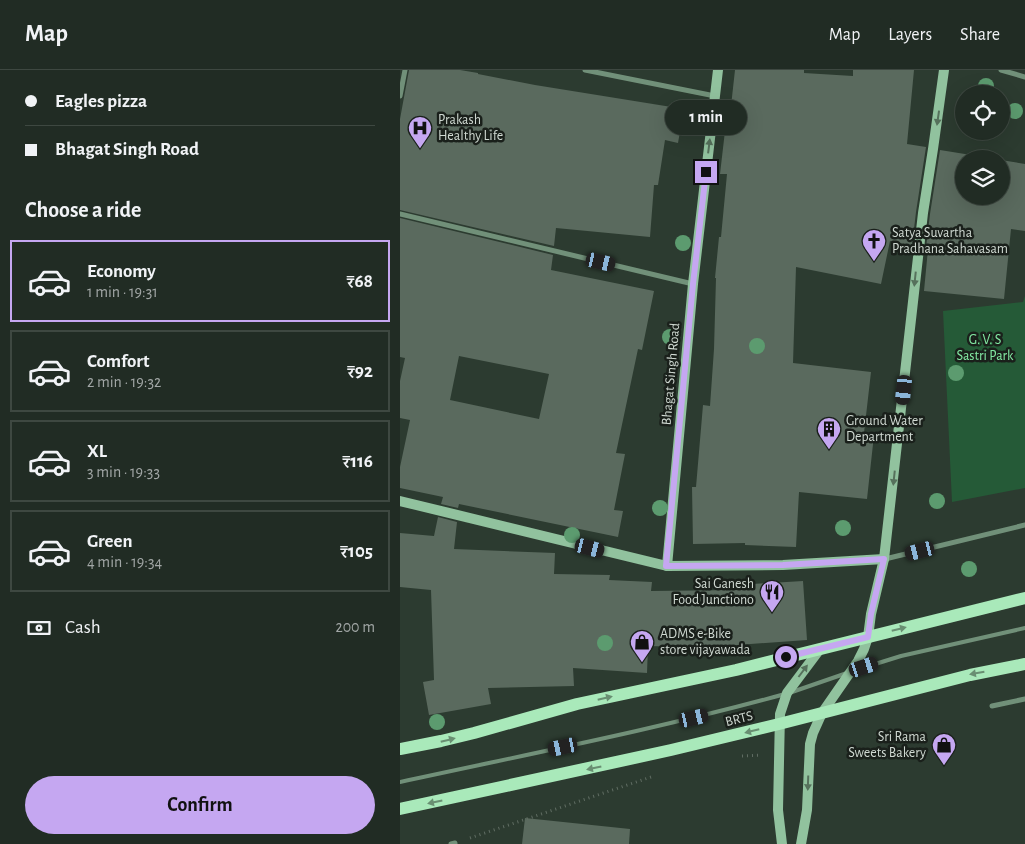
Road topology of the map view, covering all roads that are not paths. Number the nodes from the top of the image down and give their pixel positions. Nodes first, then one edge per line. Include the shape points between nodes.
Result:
1 (405, 70) edge
2 (585, 70) edge
3 (718, 70) edge
4 (944, 70) edge
5 (1001, 70) edge
6 (1025, 77) edge
7 (400, 96) edge
8 (715, 96) junction
9 (400, 214) edge
10 (693, 284) junction
11 (400, 501) edge
12 (1025, 525) edge
13 (884, 559) junction
14 (666, 566) junction
15 (1025, 598) edge
16 (1025, 628) edge
17 (868, 637) junction
18 (820, 649) junction
19 (1025, 664) edge
20 (852, 671) junction
21 (787, 693) junction
22 (1025, 700) edge
23 (992, 706) dead end
24 (822, 713) junction
25 (779, 724) junction
26 (400, 749) edge
27 (400, 782) edge
28 (400, 810) edge
29 (782, 844) edge
30 (801, 844) edge

1 - 7 street
2 - 8 street
3 - 8 street, Bhagat Singh Road
4 -> 13 street via 923,213
5 - 6 street
10 -> 8 street, Bhagat Singh Road
9 - 10 street
10 - 14 street, Bhagat Singh Road
11 - 14 street
12 - 13 street
13 - 14 street via 783,565
13 - 17 street
17 -> 15 main road
16 - 20 lane via 901,656
17 - 18 main road
17 - 20 street
21 -> 18 street
26 -> 18 main road via 441,742 577,704
19 -> 24 main road, BRTS via 970,674
20 - 21 lane
20 - 24 street
21 - 25 street
21 - 27 lane via 636,732
22 - 23 street
24 - 25 main road, BRTS
24 -> 30 street via 810,744 807,810
25 -> 28 main road, BRTS
25 - 29 street via 778,810

